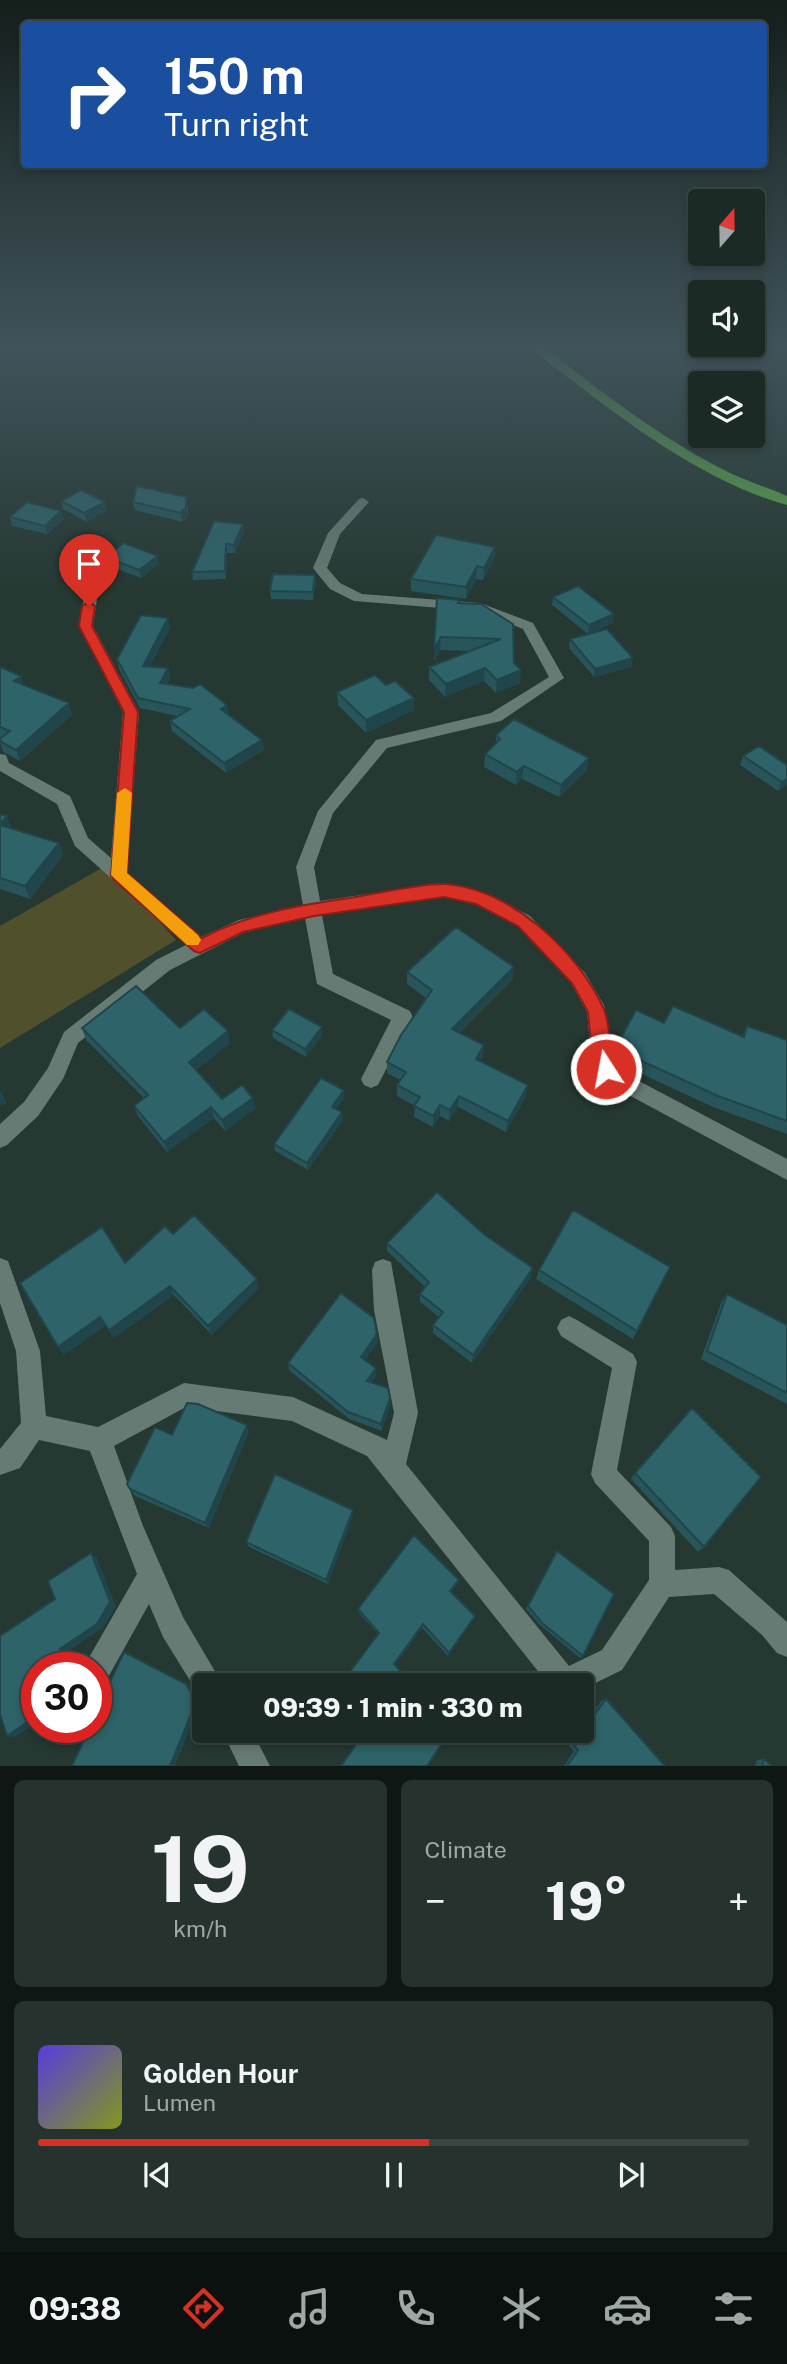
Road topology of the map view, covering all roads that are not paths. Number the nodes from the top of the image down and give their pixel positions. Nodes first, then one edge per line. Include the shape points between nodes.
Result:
1 (648, 430) edge
2 (787, 500) edge
3 (363, 502) dead end
4 (94, 565) dead end
5 (0, 759) edge
6 (118, 875) junction
7 (314, 909) junction
8 (200, 947) junction
9 (370, 1079) dead end
10 (0, 1138) edge
11 (787, 1170) edge
12 (0, 1269) edge
13 (383, 1270) dead end
14 (569, 1328) dead end
15 (34, 1426) junction
16 (99, 1440) junction
17 (0, 1462) edge
18 (392, 1468) junction
19 (151, 1575) junction
20 (662, 1584) junction
21 (787, 1643) edge
22 (107, 1652) edge
23 (202, 1673) edge
24 (243, 1743) edge
25 (256, 1766) edge

1 - 2 highway via 720,473
3 - 7 street via 334,533 320,568 335,586 359,598 480,607 528,626 557,678 496,717 382,744 326,811 305,867
4 - 6 street via 86,626 131,712
5 - 6 street via 3,766 64,800 81,842
6 - 8 street
7 - 8 street via 239,927
7 - 9 street via 324,979 402,1017
7 - 11 street via 444,890 480,898 524,921 578,978 597,1011 606,1069
8 - 10 street via 163,965 72,1038 56,1073 31,1109
12 - 15 street via 28,1351
13 - 18 street via 406,1413
14 - 20 street via 625,1362 604,1474 663,1536
15 - 16 street
15 - 17 street via 10,1459
16 - 18 street via 184,1395 293,1409 376,1447
16 - 19 street
18 - 20 street via 565,1683 612,1660
19 - 22 street
19 - 23 street via 173,1626
20 - 21 street via 719,1580
24 - 25 street

